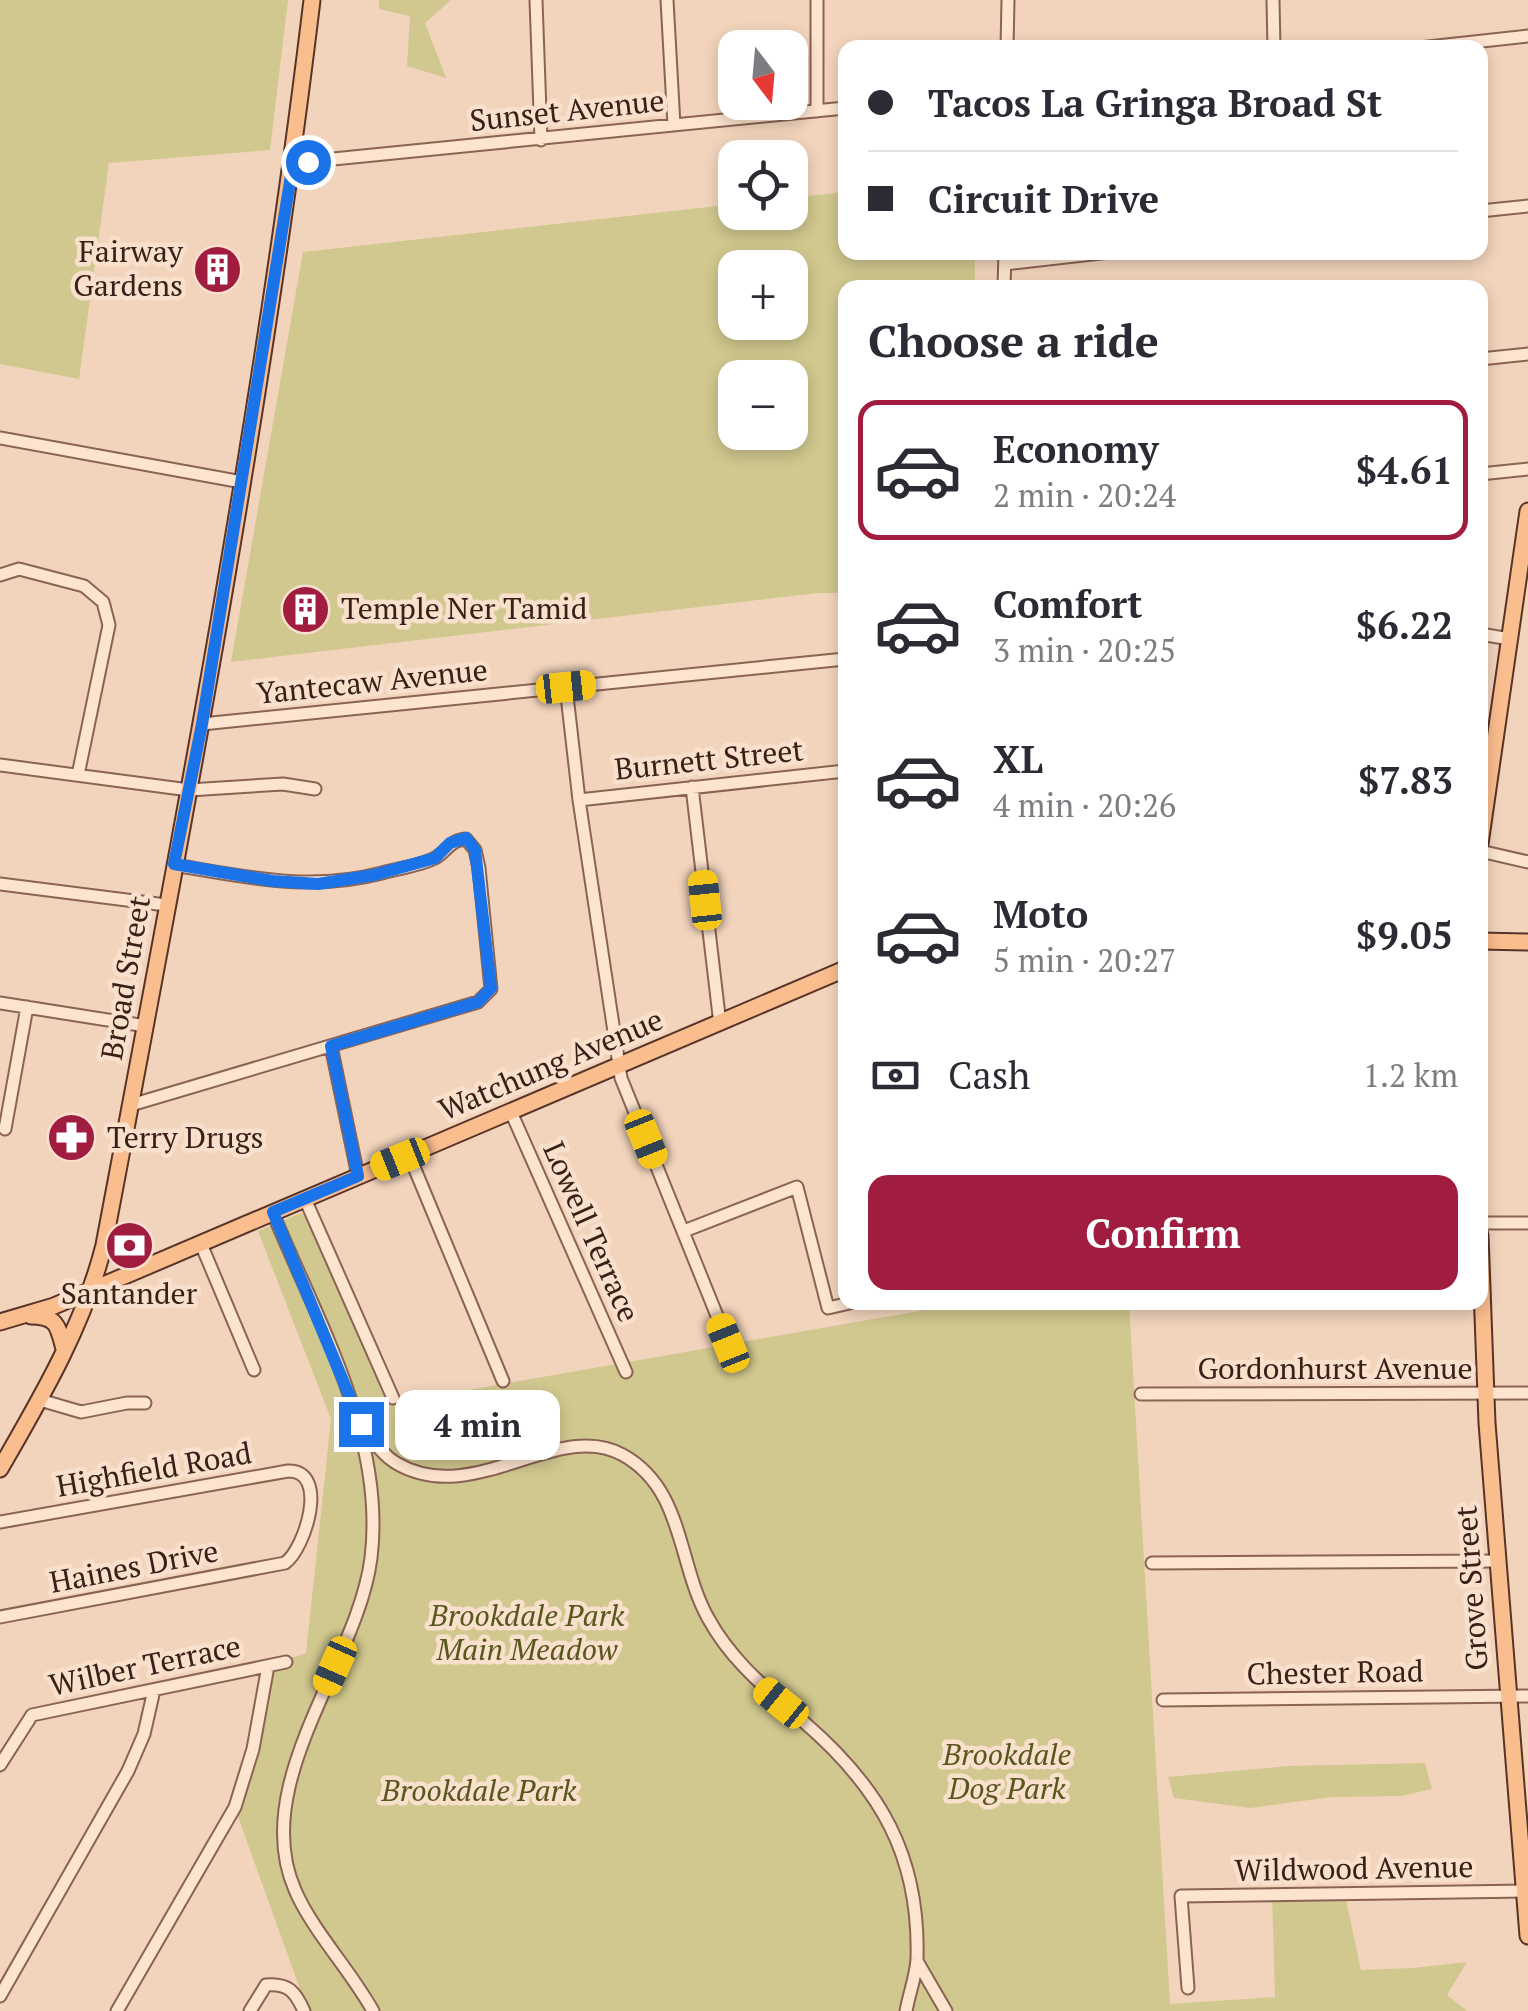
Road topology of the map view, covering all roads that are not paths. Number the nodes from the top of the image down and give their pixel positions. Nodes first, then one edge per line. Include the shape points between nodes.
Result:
1 (312, 0) edge
2 (536, 0) edge
3 (667, 0) edge
4 (817, 0) edge
5 (1008, 0) edge
6 (1273, 0) edge
7 (1528, 36) edge
8 (1007, 40) edge
9 (1274, 40) edge
10 (1488, 40) edge
11 (838, 109) edge
12 (817, 111) junction
13 (674, 125) junction
14 (541, 140) junction
15 (293, 163) junction
16 (1528, 206) edge
17 (1488, 210) edge
18 (1528, 354) edge
19 (1488, 358) edge
20 (0, 438) edge
21 (1528, 469) edge
22 (1488, 473) edge
23 (242, 482) junction
24 (1528, 512) edge
25 (0, 575) edge
26 (1488, 635) edge
27 (1510, 639) junction
28 (838, 660) edge
29 (566, 687) junction
30 (202, 724) junction
31 (0, 765) edge
32 (838, 772) edge
33 (1488, 773) edge
34 (78, 775) junction
35 (692, 787) junction
36 (314, 788) dead end
37 (189, 790) junction
38 (578, 800) junction
39 (1488, 850) edge
40 (1528, 862) edge
41 (174, 864) junction
42 (0, 884) edge
43 (166, 905) junction
44 (1488, 942) edge
45 (1528, 942) edge
46 (838, 972) edge
47 (0, 1003) edge
48 (28, 1007) junction
49 (720, 1024) junction
50 (146, 1026) junction
51 (331, 1046) junction
52 (618, 1066) junction
53 (131, 1105) junction
54 (511, 1112) junction
55 (5, 1129) dead end
56 (409, 1155) junction
57 (358, 1176) junction
58 (305, 1199) junction
59 (273, 1212) junction
60 (1488, 1223) edge
61 (1528, 1223) edge
62 (684, 1231) junction
63 (201, 1244) junction
64 (93, 1290) junction
65 (838, 1306) edge
66 (1483, 1310) edge
67 (22, 1316) junction
68 (0, 1322) edge
69 (728, 1343) dead end
70 (64, 1349) junction
71 (254, 1370) dead end
72 (626, 1372) dead end
73 (503, 1381) dead end
74 (1528, 1393) edge
75 (1141, 1394) dead end
76 (1486, 1394) junction
77 (393, 1398) dead end
78 (40, 1400) junction
79 (146, 1403) dead end
80 (361, 1424) junction
81 (0, 1469) edge
82 (0, 1522) edge
83 (1497, 1562) junction
84 (1152, 1563) dead end
85 (277, 1565) joint
86 (0, 1617) edge
87 (286, 1662) dead end
88 (268, 1666) junction
89 (154, 1690) junction
90 (1507, 1696) junction
91 (1528, 1696) edge
92 (1163, 1700) dead end
93 (0, 1764) edge
94 (1526, 1891) edge
95 (1528, 1936) edge
96 (917, 1961) junction
97 (1188, 1988) dead end
98 (0, 1996) edge
99 (118, 2011) edge
100 (250, 2011) edge
101 (304, 2011) edge
102 (373, 2011) edge
103 (906, 2011) edge
104 (946, 2011) edge

1 - 15 main road, Broad Street
2 - 14 street
3 - 13 street
4 - 12 street
5 - 8 street
6 - 9 street
7 - 10 street
11 - 12 street, Sunset Avenue
12 - 13 street, Sunset Avenue
13 - 14 street, Sunset Avenue
14 - 15 street, Sunset Avenue
15 - 23 main road, Broad Street
16 - 17 street
18 - 19 street
20 - 23 street
21 - 22 street
23 - 30 main road, Broad Street
24 - 27 main road
25 - 34 street via 19,569 82,586 107,609
26 - 27 street
27 - 33 main road
28 - 29 street, Yantecaw Avenue
29 - 30 street, Yantecaw Avenue
29 - 38 street
30 - 37 main road, Broad Street
31 - 34 street
32 - 35 street, Burnett Street
34 - 37 street
35 - 38 street, Burnett Street
35 - 49 street
36 - 37 street
37 - 41 main road, Broad Street
38 - 52 street
39 - 40 street
41 - 43 main road, Broad Street
41 - 51 street via 318,884 435,858 466,838 479,868 491,988 478,1002
42 - 43 street
43 - 50 main road, Broad Street
44 - 45 main road
46 - 49 main road, Watchung Avenue
47 - 48 street
48 - 50 street
48 - 55 street
49 - 52 main road, Watchung Avenue
50 - 53 main road, Broad Street
51 - 53 street
51 - 57 street
52 - 54 main road, Watchung Avenue
52 - 62 street
53 - 64 main road, Broad Street
54 - 56 main road, Watchung Avenue
54 - 72 street, Lowell Terrace
56 - 57 main road, Watchung Avenue
56 - 73 street
57 - 58 main road, Watchung Avenue
58 - 59 main road, Watchung Avenue
58 - 77 street
59 - 63 main road, Watchung Avenue
59 - 80 street
60 - 61 street
62 - 65 street via 797,1187 828,1308
62 - 69 street
63 - 64 main road, Watchung Avenue
63 - 71 street
64 - 67 main road, Watchung Avenue
64 - 70 main road, Broad Street
66 - 76 main road, Grove Street
67 - 68 main road, Watchung Avenue
67 - 70 main road via 56,1323
70 - 78 main road, Broad Street
74 - 76 street, Gordonhurst Avenue
75 - 76 street, Gordonhurst Avenue
76 - 83 main road, Grove Street
78 - 79 street via 81,1412
78 - 81 main road, Broad Street
80 - 96 street via 385,1455 425,1474 485,1474 565,1447 597,1445 650,1474 670,1506 707,1616 728,1648 756,1683 856,1770 894,1830 910,1882
80 - 102 street via 371,1558 360,1606 298,1756 284,1839 294,1890
82 - 85 street, Highfield Road via 300,1473 311,1485 311,1502 299,1547
83 - 84 street
83 - 90 main road, Grove Street
85 - 86 street, Haines Drive
87 - 88 street, Wilber Terrace
88 - 89 street, Wilber Terrace
88 - 99 street via 235,1808
89 - 93 street, Wilber Terrace via 32,1715
89 - 98 street via 128,1771
90 - 91 street, Chester Road
90 - 92 street, Chester Road
90 - 94 main road, Grove Street
94 - 95 main road, Grove Street
94 - 97 street, Wildwood Avenue via 1180,1896
96 - 103 street
96 - 104 street
100 - 101 street via 266,1985 287,1986

